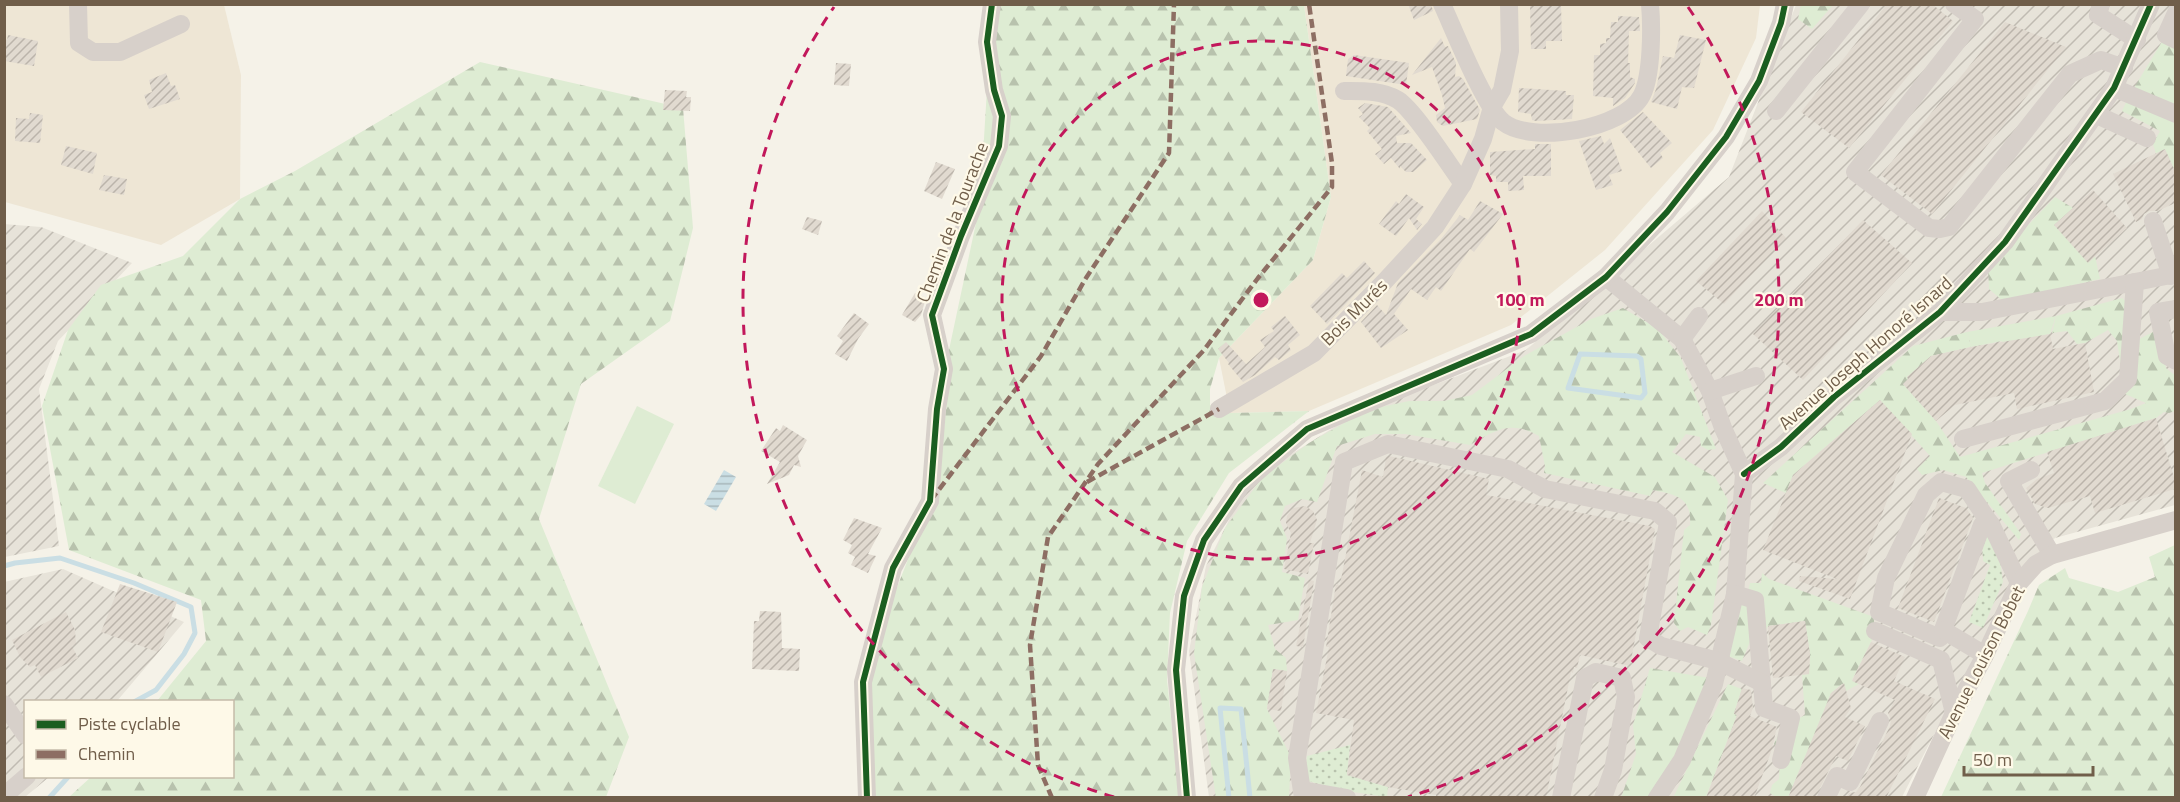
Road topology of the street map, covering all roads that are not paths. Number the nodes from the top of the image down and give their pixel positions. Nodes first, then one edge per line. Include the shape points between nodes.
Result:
1 (78, 4) edge
2 (992, 4) edge
3 (1442, 4) edge
4 (1509, 4) edge
5 (1650, 4) edge
6 (1785, 4) edge
7 (1861, 4) edge
8 (1954, 4) edge
9 (2101, 4) edge
10 (2151, 4) edge
11 (2175, 13) edge
12 (181, 24) dead end
13 (2137, 40) junction
14 (2175, 40) edge
15 (2124, 68) junction
16 (2114, 88) junction
17 (1344, 91) dead end
18 (1492, 107) junction
19 (1776, 111) dead end
20 (2175, 114) edge
21 (2097, 115) junction
22 (2147, 138) dead end
23 (1463, 184) junction
24 (2153, 220) dead end
25 (2173, 275) edge
26 (1606, 277) junction
27 (2135, 282) junction
28 (2175, 309) edge
29 (1940, 312) junction
30 (1699, 316) dead end
31 (1682, 339) junction
32 (2175, 361) edge
33 (1756, 376) dead end
34 (1710, 391) junction
35 (1219, 410) dead end
36 (1963, 439) dead end
37 (2031, 470) dead end
38 (1744, 474) junction
39 (1987, 519) junction
40 (2175, 520) edge
41 (2052, 555) junction
42 (2019, 583) junction
43 (1735, 594) junction
44 (1943, 630) junction
45 (1875, 631) dead end
46 (1985, 655) junction
47 (1718, 661) junction
48 (1762, 683) junction
49 (4, 704) edge
50 (1954, 713) junction
51 (1880, 721) dead end
52 (24, 733) edge
53 (1781, 760) dead end
54 (26, 778) edge
55 (1302, 794) edge
56 (4, 796) edge
57 (867, 798) edge
58 (1187, 798) edge
59 (1347, 798) edge
60 (1561, 798) edge
61 (1603, 798) edge
62 (1657, 798) edge
63 (1826, 798) edge
64 (1914, 798) edge

1 - 12 street via 79,43 93,52 120,52
2 - 57 street, Chemin de la Tourache via 987,42 1002,116 999,146 932,315 944,369 930,501 893,568 863,682
3 - 18 street
4 - 18 street, Bois Murés via 1510,51 1502,90
5 - 18 street via 1649,62 1642,96 1620,116 1594,127 1537,133 1521,131 1503,122
6 - 26 street via 1759,81 1726,137 1666,212
7 - 19 street
8 - 15 street via 1975,19 1855,172 1929,228 1949,227 2070,74 2101,60
9 - 13 street via 2098,15
10 - 13 street, Avenue Joseph Honoré Isnard
11 - 14 street via 2166,35
13 - 15 street, Avenue Joseph Honoré Isnard
15 - 16 street, Avenue Joseph Honoré Isnard
16 - 20 street
16 - 21 street, Avenue Joseph Honoré Isnard
17 - 23 street via 1374,92 1398,100
18 - 23 street, Bois Murés
21 - 22 street
21 - 29 street, Avenue Joseph Honoré Isnard via 2005,242
23 - 35 street, Bois Murés via 1435,227 1314,353
24 - 25 street
25 - 27 street
26 - 31 street
26 - 58 street via 1531,334 1307,429 1241,486 1204,540 1184,596 1176,670
27 - 29 street via 1982,312
27 - 36 street via 2128,379 2105,401
28 - 32 street via 2158,312 2167,356
29 - 38 street, Avenue Joseph Honoré Isnard
30 - 31 street
31 - 34 street
33 - 34 street
34 - 38 street
37 - 41 street via 2009,481
38 - 43 street
39 - 42 street
39 - 44 street
39 - 44 street via 1967,489 1941,482 1926,495 1886,578 1879,612 1940,638
40 - 41 street, Avenue Louison Bobet
41 - 42 street, Avenue Louison Bobet via 2036,564
42 - 46 street, Avenue Louison Bobet
43 - 47 street
43 - 48 street via 1755,600
44 - 46 street
45 - 50 street via 1941,660
46 - 50 street, Avenue Louison Bobet
47 - 48 street
47 - 55 street via 1661,646 1648,638 1668,522 1655,510 1545,489 1508,469 1388,444 1344,462 1297,758
47 - 62 street via 1714,684 1682,760
48 - 53 street via 1764,708 1791,718
49 - 52 street
50 - 64 street, Avenue Louison Bobet
51 - 63 street via 1850,782 1837,776
54 - 56 street
55 - 59 street
60 - 61 street via 1585,678 1596,672 1622,678 1626,697 1613,770

